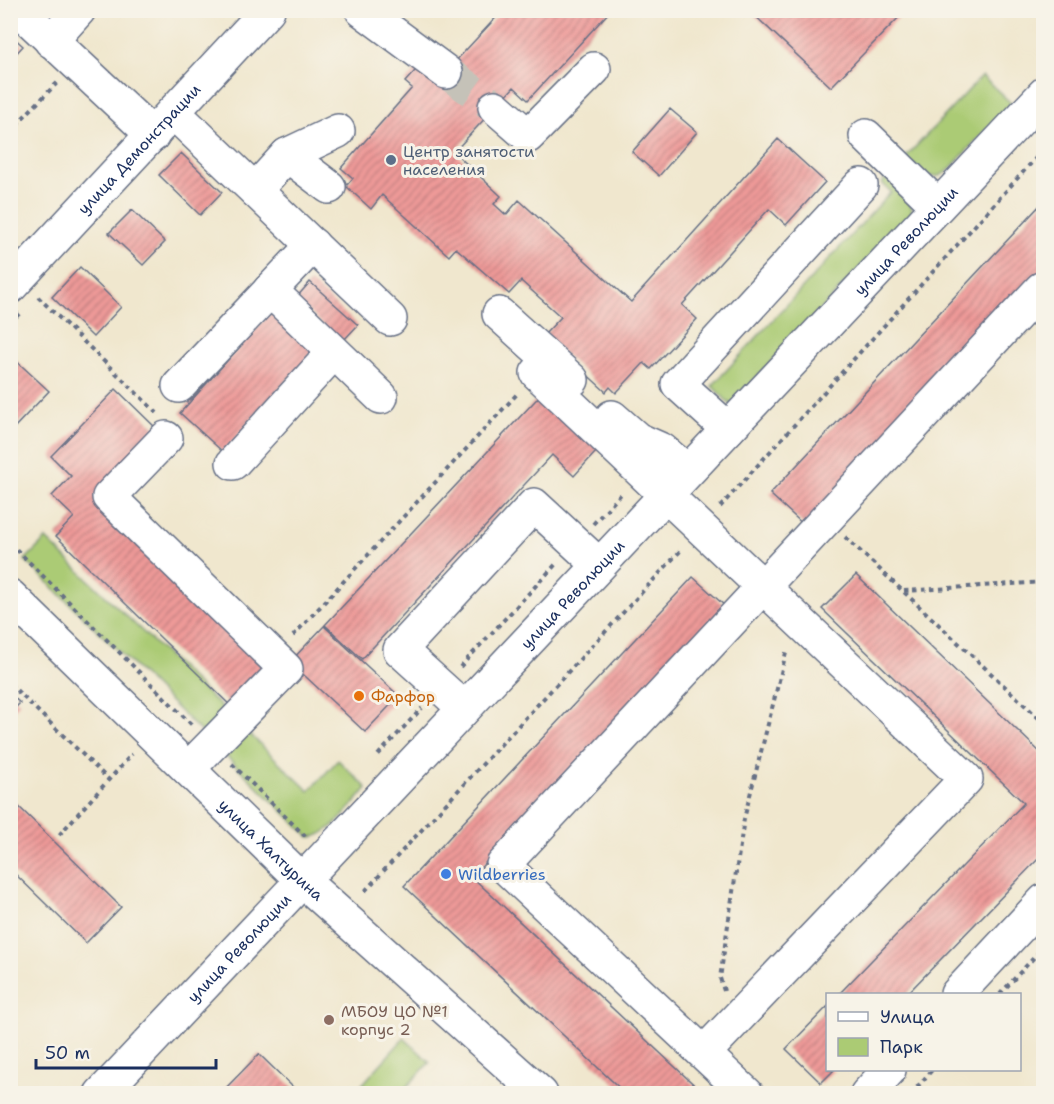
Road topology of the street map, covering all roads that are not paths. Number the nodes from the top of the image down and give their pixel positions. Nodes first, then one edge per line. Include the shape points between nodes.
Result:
1 (19, 10) edge
2 (79, 10) edge
3 (268, 10) edge
4 (362, 10) edge
5 (51, 41) junction
6 (594, 69) dead end
7 (446, 72) tunnel mouth
8 (1044, 94) edge
9 (495, 107) tunnel mouth
10 (163, 123) junction
11 (338, 130) dead end
12 (866, 136) dead end
13 (287, 155) junction
14 (861, 184) dead end
15 (329, 187) dead end
16 (255, 190) junction
17 (938, 206) junction
18 (313, 245) junction
19 (270, 290) junction
20 (23, 291) edge
21 (1044, 291) edge
22 (499, 314) dead end
23 (390, 319) dead end
24 (334, 352) junction
25 (537, 373) road end
26 (179, 386) dead end
27 (381, 397) dead end
28 (161, 424) road end
29 (728, 429) junction
30 (233, 463) dead end
31 (677, 482) junction
32 (599, 565) junction
33 (763, 585) junction
34 (12, 600) edge
35 (453, 698) junction
36 (188, 769) junction
37 (303, 881) junction
38 (1044, 900) edge
39 (958, 993) edge
40 (704, 1053) junction
41 (888, 1071) edge
42 (101, 1094) edge
43 (541, 1094) edge
44 (747, 1094) edge
45 (867, 1094) edge

1 - 5 street
2 - 5 street
3 - 10 street, улица Демонстрации
4 - 7 street
5 - 10 street
6 - 9 street via 528,136
8 - 17 street, улица Революции
10 - 16 street
10 - 20 street, улица Демонстрации
11 - 13 street
12 - 17 street
13 - 15 street
13 - 16 street
14 - 29 street via 678,384
16 - 18 street
17 - 29 street, улица Революции
18 - 19 street
18 - 23 street
19 - 24 street
19 - 26 street
21 - 33 street via 1041,289
22 - 31 street via 636,440 662,450
24 - 27 street
24 - 30 street
25 - 31 street via 643,471
28 - 36 street via 109,497 286,669
29 - 31 street, улица Революции
31 - 32 street, улица Революции
31 - 33 street
32 - 35 street, улица Революции
32 - 35 street via 534,506 400,650
33 - 40 street via 503,865
33 - 40 street via 966,779
34 - 36 street, улица Халтурина
35 - 37 street, улица Революции
36 - 37 street, улица Халтурина
37 - 42 street, улица Революции
37 - 43 street, улица Халтурина
38 - 39 street
40 - 44 street
41 - 45 street

